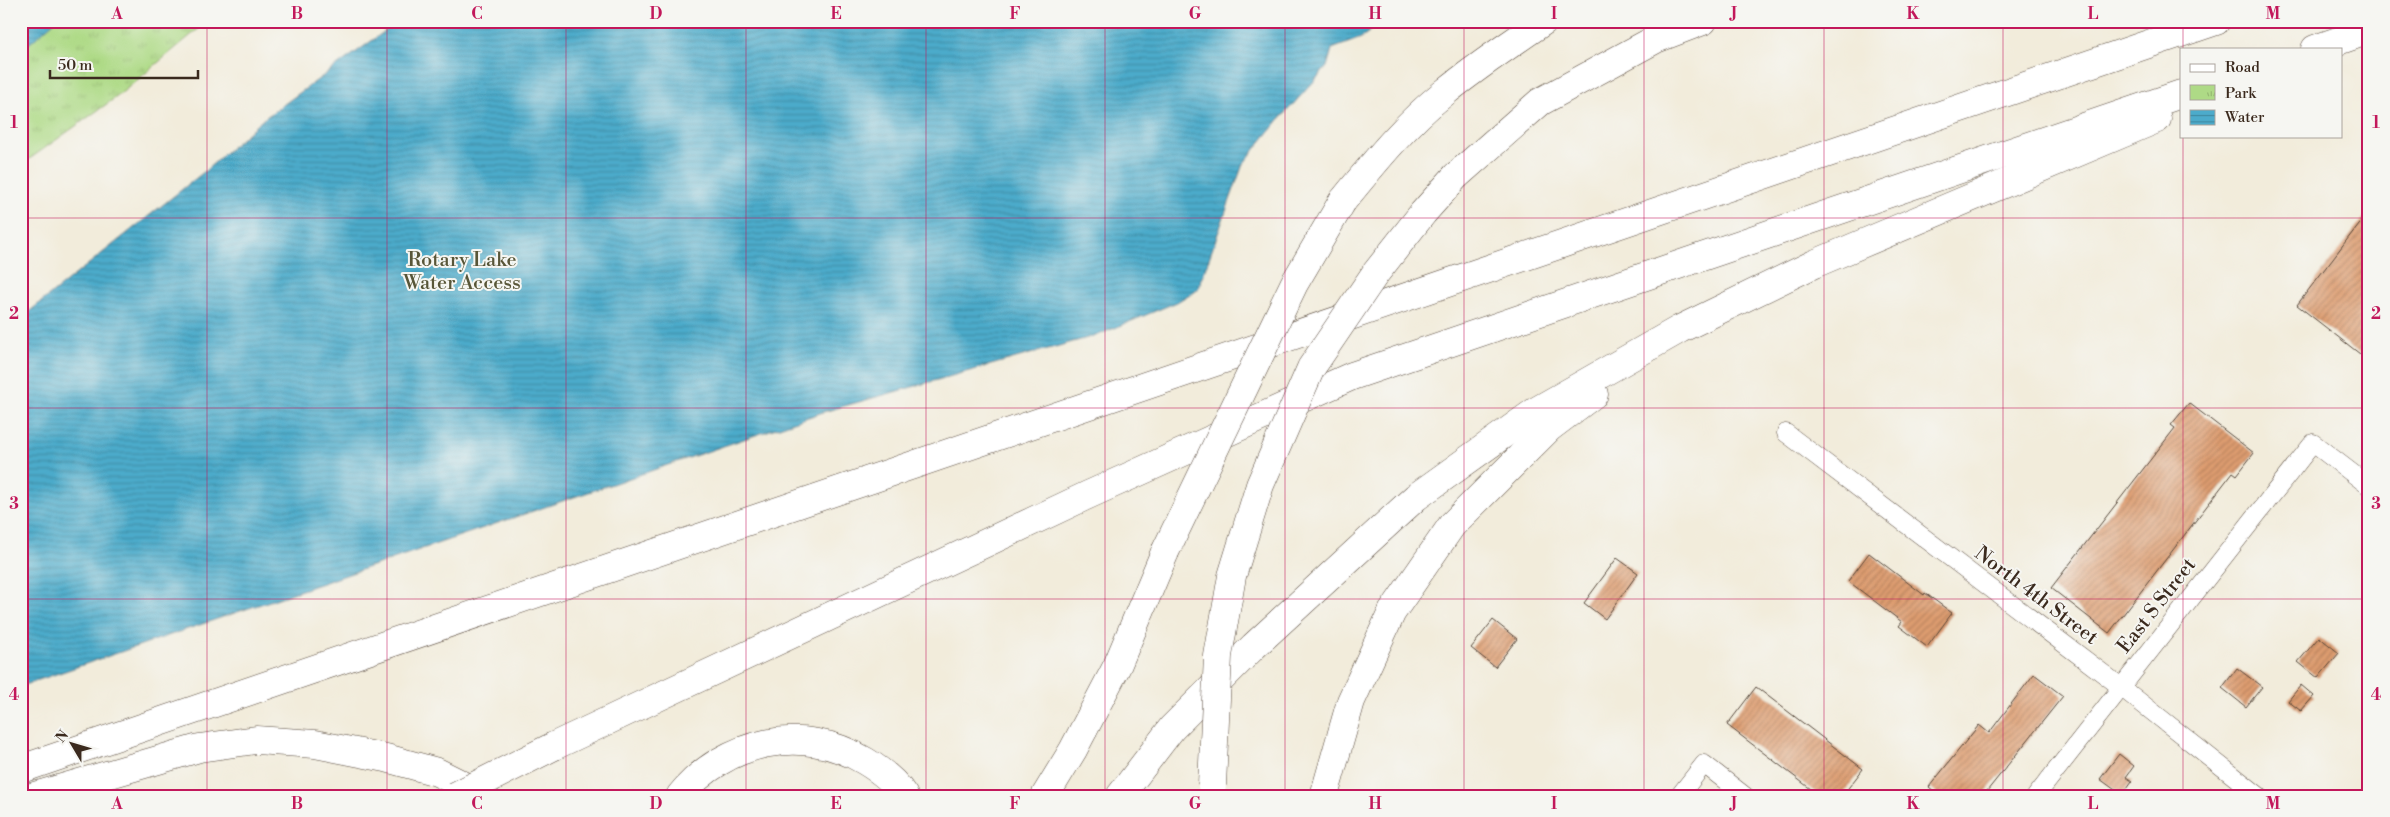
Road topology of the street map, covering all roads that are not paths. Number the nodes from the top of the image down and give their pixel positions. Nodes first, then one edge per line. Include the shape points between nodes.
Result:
1 (1544, 21) edge
2 (1703, 21) edge
3 (2216, 21) edge
4 (2369, 30) edge
5 (2318, 48) edge
6 (2180, 94) edge
7 (2180, 108) edge
8 (1680, 329) junction
9 (1786, 433) dead end
10 (2369, 486) edge
11 (2121, 687) junction
12 (21, 768) edge
13 (1213, 790) edge
14 (35, 796) edge
15 (455, 796) edge
16 (484, 796) edge
17 (680, 796) edge
18 (904, 796) edge
19 (1045, 796) edge
20 (1120, 796) edge
21 (1324, 796) edge
22 (1679, 796) edge
23 (1745, 796) edge
24 (2036, 796) edge
25 (2259, 796) edge

1 - 19 highway, bridge via 1443,94 1383,151 1342,202 1294,284 1165,552 1117,666
2 - 13 highway, bridge via 1656,39 1540,102 1456,176 1375,274 1312,368 1260,485 1232,576 1218,656
3 - 12 highway
4 - 5 highway
6 - 15 highway, bridge via 1352,376 1088,494
7 - 8 highway via 1814,264
8 - 20 highway via 1536,410 1416,497 1254,646 1172,728
8 - 21 highway via 1549,428 1452,525 1392,612 1351,701
9 - 11 street, North 4th Street
10 - 11 street, East S Street via 2313,443
11 - 24 street, East S Street
11 - 25 street, North 4th Street
14 - 16 highway via 199,748 256,740 315,744 386,758 437,772
17 - 18 highway via 692,780 731,754 776,740 832,745 856,755 877,768 899,787
22 - 23 street via 1704,764

